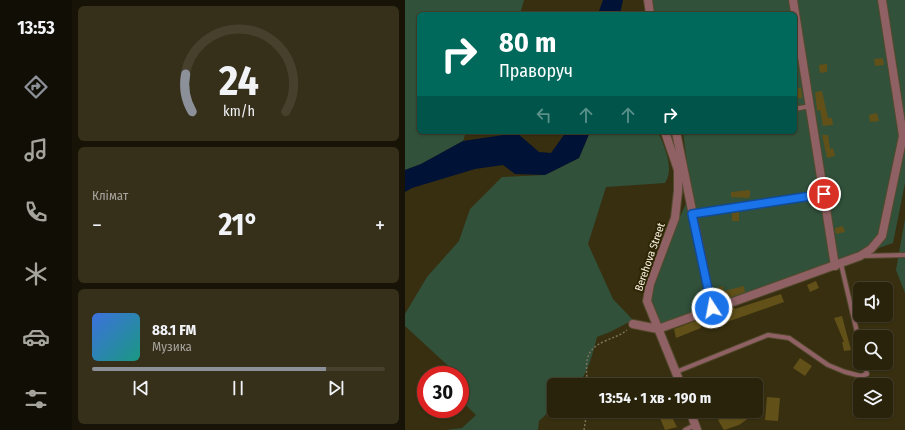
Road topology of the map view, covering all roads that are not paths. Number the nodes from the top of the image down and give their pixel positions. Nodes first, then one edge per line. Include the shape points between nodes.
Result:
1 (648, 0) edge
2 (793, 0) edge
3 (882, 0) edge
4 (650, 12) edge
5 (795, 12) edge
6 (797, 24) edge
7 (810, 106) junction
8 (797, 109) edge
9 (666, 134) edge
10 (677, 134) edge
11 (824, 194) junction
12 (692, 214) junction
13 (904, 255) edge
14 (860, 256) junction
15 (838, 265) junction
16 (712, 308) junction
17 (633, 324) road end
18 (658, 329) junction
19 (856, 330) edge
20 (866, 370) edge
21 (676, 372) junction
22 (678, 378) edge
23 (692, 418) edge
24 (696, 428) edge
25 (685, 430) edge

1 - 4 street
2 - 5 street
3 - 14 street via 903,136 882,236
6 - 7 street
7 - 8 lane
7 - 11 street
9 - 18 street, Berehova Street via 678,170 678,191 675,218 650,284 647,301
10 - 12 street
11 - 12 lane
11 - 15 street
12 - 16 street
13 - 14 lane
14 - 15 street
15 - 16 street
15 - 19 lane
16 - 18 street
17 - 18 street
18 - 21 street, Berehova Street
20 - 21 lane via 867,374 861,376 845,372 828,365 789,338 768,335
21 - 22 street, Berehova Street
23 - 24 street
24 - 25 lane

